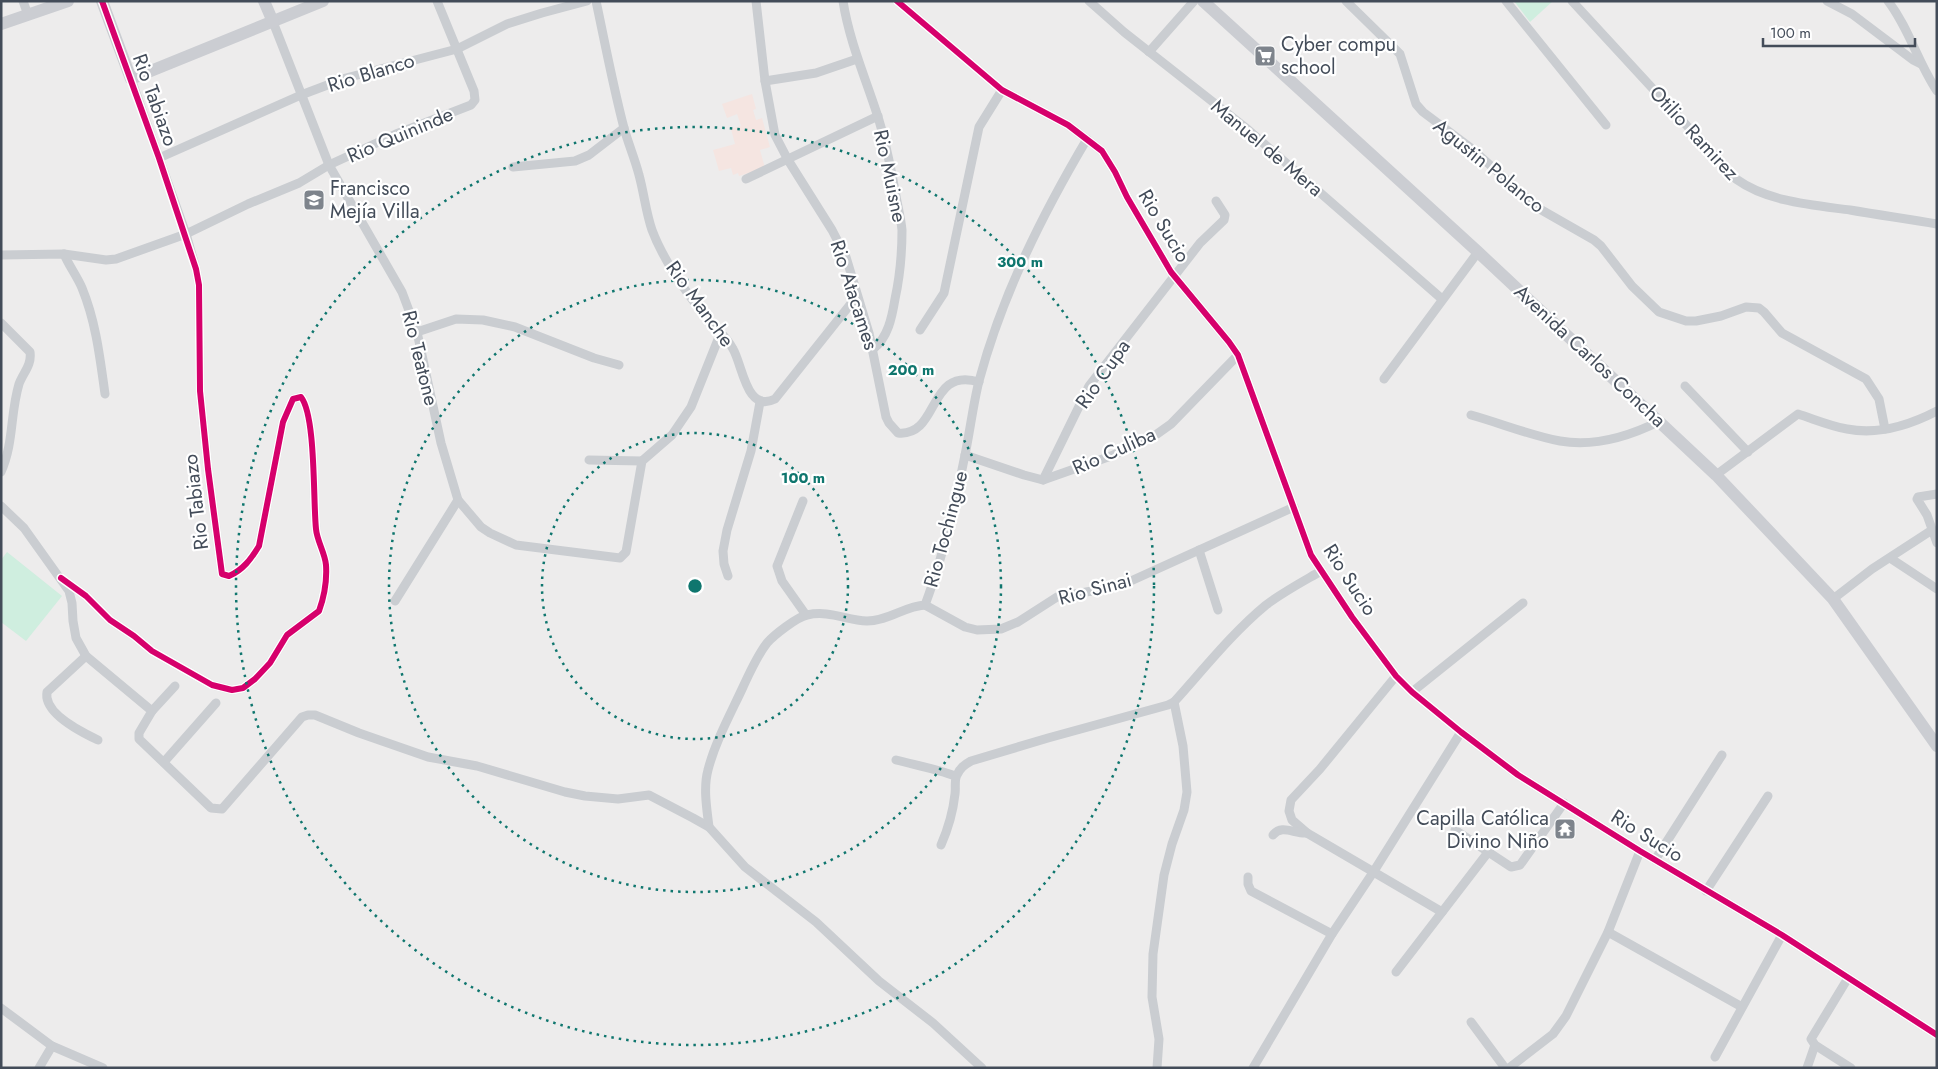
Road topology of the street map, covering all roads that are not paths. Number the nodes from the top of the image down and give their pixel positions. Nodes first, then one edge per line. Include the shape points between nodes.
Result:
1 (23, 1) edge
2 (68, 1) edge
3 (102, 1) edge
4 (264, 1) edge
5 (322, 1) edge
6 (437, 1) edge
7 (587, 1) edge
8 (596, 1) edge
9 (756, 1) edge
10 (842, 1) edge
11 (897, 1) edge
12 (1089, 1) edge
13 (1194, 1) edge
14 (1203, 1) edge
15 (1346, 1) edge
16 (1506, 1) edge
17 (1572, 1) edge
18 (1827, 1) edge
19 (1888, 1) edge
20 (28, 15) junction
21 (273, 22) junction
22 (1, 24) edge
23 (457, 49) junction
24 (1149, 52) junction
25 (857, 59) junction
26 (1921, 64) junction
27 (131, 79) junction
28 (765, 81) junction
29 (1002, 90) junction
30 (1937, 91) edge
31 (301, 95) junction
32 (878, 116) junction
33 (1606, 125) dead end
34 (624, 128) junction
35 (1087, 139) junction
36 (159, 158) junction
37 (788, 160) junction
38 (329, 165) junction
39 (513, 168) dead end
40 (746, 179) dead end
41 (1216, 201) dead end
42 (1937, 224) edge
43 (186, 234) junction
44 (1478, 252) junction
45 (64, 254) junction
46 (1, 256) edge
47 (1175, 276) junction
48 (857, 296) junction
49 (1442, 299) junction
50 (1, 323) edge
51 (920, 330) dead end
52 (417, 332) junction
53 (721, 332) junction
54 (873, 349) junction
55 (1238, 355) junction
56 (619, 366) dead end
57 (1384, 379) dead end
58 (979, 382) junction
59 (1685, 386) dead end
60 (104, 394) dead end
61 (760, 402) junction
62 (1937, 411) edge
63 (1471, 415) dead end
64 (1660, 421) junction
65 (1885, 429) junction
66 (1748, 452) junction
67 (965, 455) junction
68 (589, 460) dead end
69 (642, 461) junction
70 (1, 472) edge
71 (1716, 475) junction
72 (1043, 480) junction
73 (1937, 494) edge
74 (458, 500) junction
75 (803, 501) dead end
76 (1, 506) edge
77 (1294, 507) junction
78 (1932, 530) junction
79 (1937, 543) edge
80 (1199, 550) junction
81 (1890, 558) junction
82 (1321, 571) junction
83 (728, 576) dead end
84 (61, 578) junction
85 (1937, 589) edge
86 (1833, 598) junction
87 (395, 601) dead end
88 (1523, 603) dead end
89 (925, 605) junction
90 (1218, 610) dead end
91 (806, 615) junction
92 (86, 656) junction
93 (1396, 676) junction
94 (175, 686) dead end
95 (1412, 692) junction
96 (1174, 702) junction
97 (216, 703) dead end
98 (152, 711) junction
99 (1461, 732) junction
100 (98, 740) dead end
101 (1937, 746) edge
102 (1722, 756) dead end
103 (896, 760) dead end
104 (164, 762) junction
105 (955, 776) junction
106 (1768, 796) dead end
107 (1564, 803) junction
108 (708, 827) junction
109 (1455, 830) dead end
110 (1307, 833) junction
111 (1273, 835) dead end
112 (940, 844) dead end
113 (1489, 851) junction
114 (1640, 851) junction
115 (1655, 860) junction
116 (1374, 871) junction
117 (1248, 877) dead end
118 (1706, 891) junction
119 (1442, 912) junction
120 (1608, 932) junction
121 (1332, 934) junction
122 (1782, 935) junction
123 (1396, 972) dead end
124 (1848, 978) junction
125 (1742, 1007) junction
126 (1, 1008) edge
127 (1471, 1022) dead end
128 (1937, 1035) edge
129 (1815, 1045) junction
130 (52, 1046) junction
131 (1716, 1058) dead end
132 (39, 1068) edge
133 (103, 1068) edge
134 (982, 1068) edge
135 (1156, 1068) edge
136 (1253, 1068) edge
137 (1505, 1068) edge
138 (1509, 1068) edge
139 (1807, 1068) edge
140 (1851, 1068) edge

1 - 20 street
2 - 20 street
3 - 27 street, Rio Tabiazo
4 - 21 street, Rio Teatone
5 - 21 street
6 - 23 street
7 - 23 street, Rio Blanco via 507,24
8 - 34 street, Rio Manche
9 - 28 street, Rio Atacames
10 - 25 street, Rio Muisne
11 - 29 street, Rio Sucio
12 - 24 street, Manuel de Mera
13 - 24 street
14 - 44 street, Avenida Carlos Concha
15 - 65 street, Agustin Polanco via 1400,54 1416,104 1422,112 1471,148 1538,208 1594,240 1632,286 1659,312 1696,321 1746,307 1759,308 1782,332 1866,379 1879,399
16 - 33 street
17 - 42 street, Otilio Ramirez via 1736,180 1794,202
18 - 26 street via 1852,14
19 - 26 street
20 - 22 street
21 - 27 street
21 - 31 street, Rio Teatone
23 - 31 street, Rio Blanco via 346,78
23 - 38 street, Rio Quininde via 474,90 475,100 471,105
24 - 49 street, Manuel de Mera via 1246,128
25 - 28 street via 816,73
25 - 32 street, Rio Muisne
26 - 30 street
27 - 36 street, Rio Tabiazo
28 - 37 street, Rio Atacames via 775,135
29 - 35 street, Rio Sucio via 1068,125
29 - 51 street via 979,126 944,293
31 - 36 street, Rio Blanco
31 - 38 street, Rio Teatone
32 - 37 street
32 - 54 street, Rio Muisne via 902,229 894,308 885,336
34 - 39 street via 575,162
34 - 53 street, Rio Manche via 652,230 682,285
35 - 47 street, Rio Sucio via 1109,161
35 - 58 street, Rio Tochingue via 1039,225 1005,302
36 - 43 street, Rio Tabiazo
37 - 40 street
37 - 48 street, Rio Atacames via 846,257
38 - 43 street, Rio Quininde via 299,183
38 - 52 street, Rio Teatone via 402,292
41 - 47 street, Rio Cupa via 1225,215 1224,220 1200,243
43 - 45 street, Rio Quininde via 116,259
43 - 84 street, Rio Tabiazo via 199,285 200,391 222,574 229,576 237,572 252,559 259,546 283,422 293,399 300,397 307,413 311,445 316,531 326,564 326,581 319,610 287,634 270,664 243,688 232,690 212,686 152,651
44 - 49 street
44 - 64 street, Avenida Carlos Concha
45 - 46 street, Rio Quininde
45 - 60 street via 82,287 95,332
47 - 55 street, Rio Sucio
47 - 72 street, Rio Cupa via 1089,386
48 - 54 street, Rio Atacames
48 - 61 street via 775,399
49 - 57 street
50 - 70 street via 30,352 31,358 19,383 12,433
52 - 56 street via 456,318 482,320 514,327
52 - 74 street, Rio Teatone via 440,443
53 - 61 street, Rio Manche via 734,350 748,389
53 - 69 street via 692,407 672,435
54 - 58 street, Rio Atacames via 886,417 898,434 918,429 943,390 952,383 962,378
55 - 72 street, Rio Culiba via 1185,411 1157,434 1111,456
55 - 77 street, Rio Sucio
58 - 67 street, Rio Tochingue
59 - 66 street
61 - 83 street via 751,451 723,551
62 - 65 street
63 - 64 street via 1560,441 1583,442 1610,439
64 - 71 street, Avenida Carlos Concha
65 - 66 street via 1847,430 1798,414
66 - 71 street
67 - 72 street
67 - 89 street, Rio Tochingue via 953,511
68 - 69 street
69 - 74 street, Rio Teatone via 626,552 620,558 516,544 481,527
71 - 86 street, Avenida Carlos Concha
73 - 78 street via 1917,498
74 - 87 street
75 - 91 street via 777,566 782,581
76 - 84 street via 24,528
77 - 80 street, Rio Sinai
77 - 82 street, Rio Sucio
78 - 79 street
78 - 81 street
80 - 89 street, Rio Sinai via 1133,580 1057,597 1001,629 965,627
80 - 90 street
81 - 85 street
81 - 86 street
82 - 93 street, Rio Sucio
82 - 96 street via 1265,606
84 - 92 street via 70,594 76,638
86 - 101 street, Avenida Carlos Concha
88 - 95 street
89 - 91 street, Rio Tochingue via 866,621 831,613
91 - 108 street, Rio Tochingue via 768,642 731,713 707,772
92 - 98 street
92 - 100 street via 47,692 46,699 58,715
93 - 95 street, Rio Sucio
93 - 110 street via 1291,800 1289,811 1292,820
94 - 98 street
95 - 99 street, Rio Sucio
96 - 105 street via 971,761 962,766
96 - 135 street via 1184,746 1187,792 1164,875 1153,954 1152,998 1159,1039
97 - 104 street
98 - 104 street via 139,733 139,739
99 - 107 street, Rio Sucio via 1518,775
99 - 116 street
102 - 115 street
103 - 105 street
104 - 108 street via 211,808 222,809 308,714 428,756 477,766 565,792 618,799 649,795
105 - 112 street via 956,793
106 - 118 street
107 - 113 street via 1520,865 1511,867
107 - 114 street, Rio Sucio
108 - 134 street via 745,867 816,922 879,981 933,1023
109 - 113 street
110 - 111 street via 1283,829
110 - 116 street
113 - 119 street
114 - 115 street, Rio Sucio
114 - 120 street
115 - 118 street, Rio Sucio
116 - 119 street
116 - 121 street
117 - 121 street via 1251,891
118 - 122 street, Rio Sucio
119 - 123 street
120 - 125 street
120 - 138 street via 1560,1025
121 - 136 street
122 - 124 street, Rio Sucio
122 - 125 street
124 - 128 street, Rio Sucio
124 - 129 street via 1811,1036
125 - 131 street
126 - 130 street
127 - 137 street
129 - 139 street
129 - 140 street
130 - 132 street
130 - 133 street

